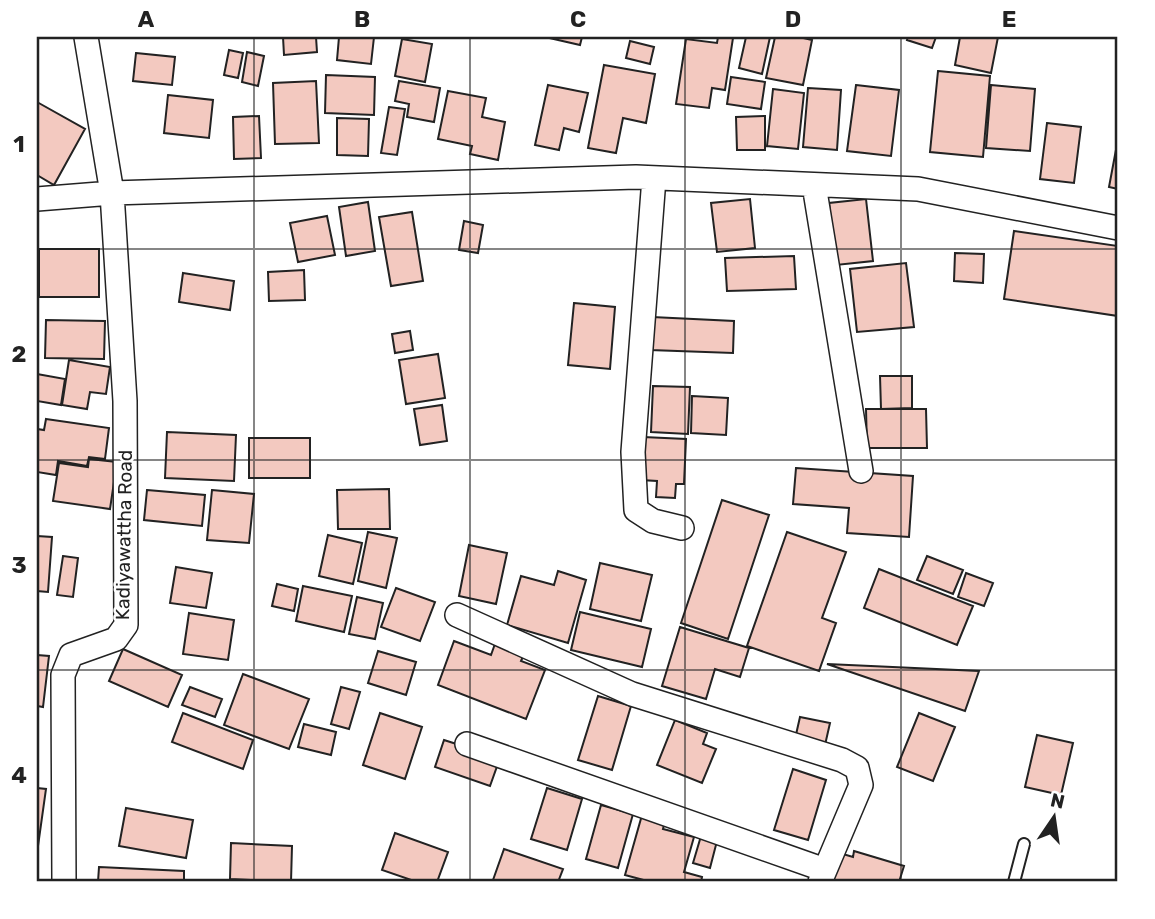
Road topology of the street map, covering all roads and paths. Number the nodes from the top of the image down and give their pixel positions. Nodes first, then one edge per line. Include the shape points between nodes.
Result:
1 (86, 37) edge
2 (654, 178) junction
3 (814, 185) junction
4 (112, 193) junction
5 (37, 199) edge
6 (1118, 228) edge
7 (861, 471) dead end
8 (682, 528) dead end
9 (457, 615) dead end
10 (467, 744) dead end
11 (1024, 844) dead end
12 (822, 876) edge
13 (64, 882) edge
14 (1014, 882) edge

1 - 4 street
2 - 3 street
2 - 4 street
2 - 8 street via 633,452 636,510 653,521
3 - 6 street via 918,189
3 - 7 street
4 - 5 street
4 - 13 street, Kadiyawattha Road via 125,401 126,625 116,639 71,655 64,675
9 - 12 street via 632,694 858,768 861,786
10 - 12 street
11 - 14 lane

